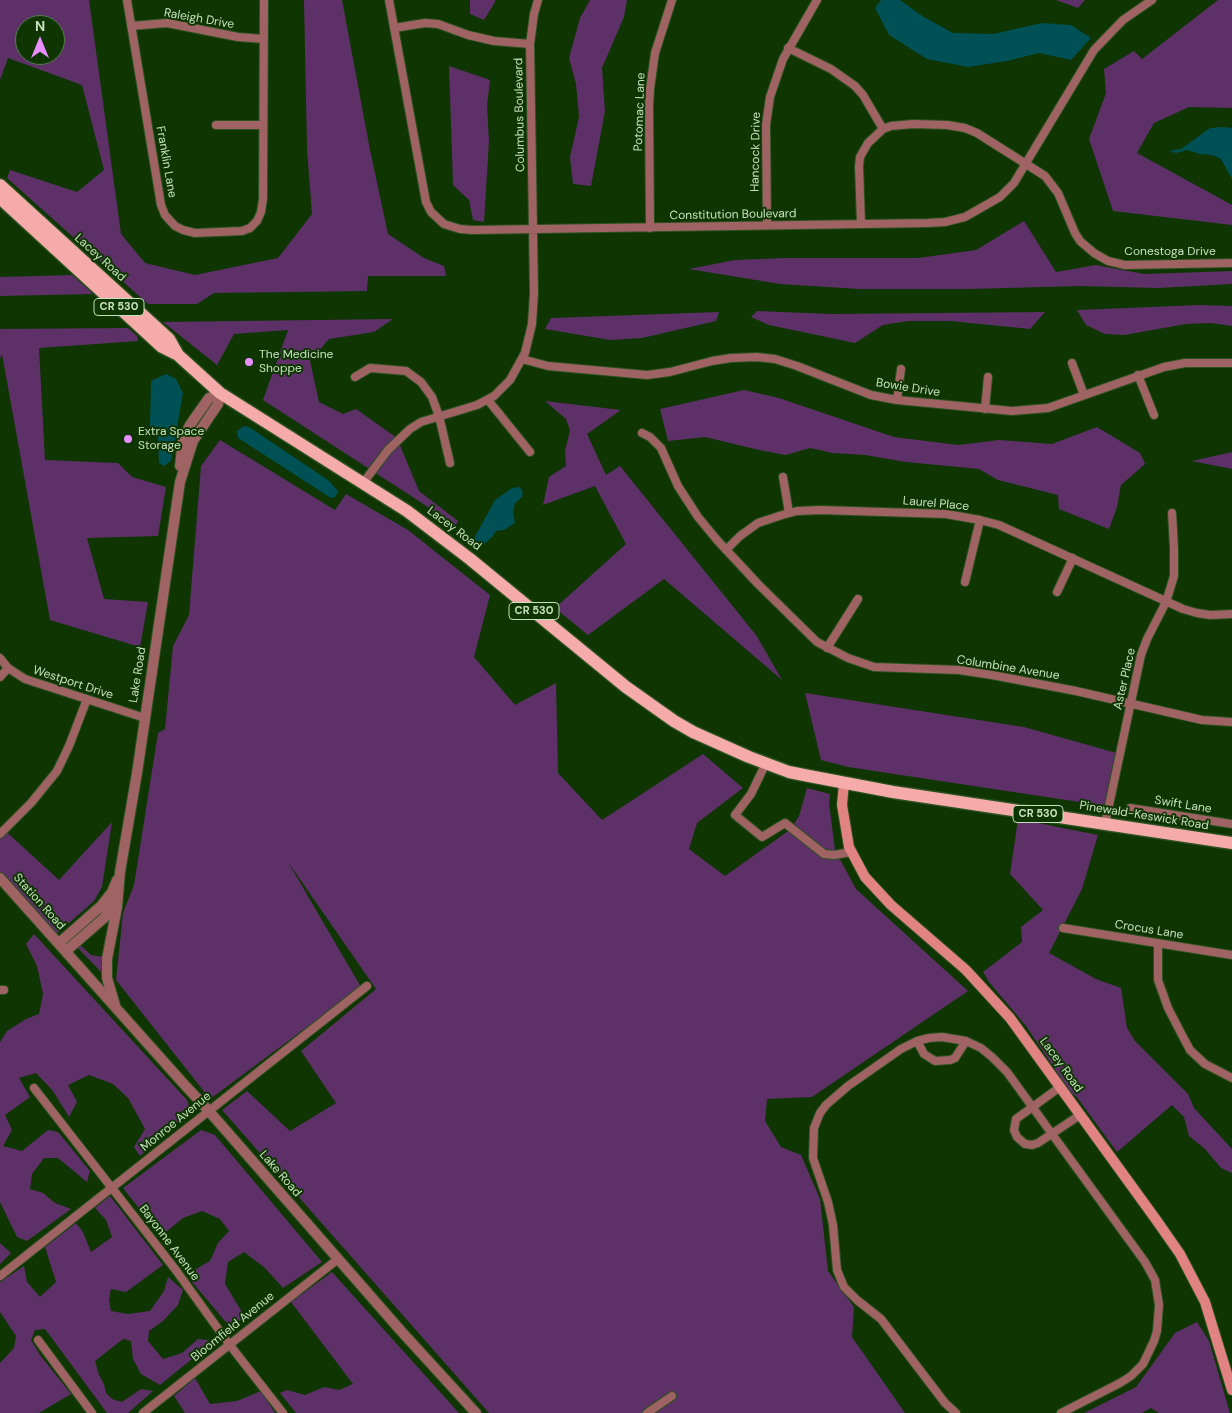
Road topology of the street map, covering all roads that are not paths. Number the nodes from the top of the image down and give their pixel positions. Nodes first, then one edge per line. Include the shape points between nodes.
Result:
1 (127, 0) edge
2 (264, 0) edge
3 (389, 0) edge
4 (538, 0) edge
5 (672, 0) edge
6 (817, 0) edge
7 (1152, 0) edge
8 (131, 26) junction
9 (394, 28) junction
10 (264, 39) junction
11 (530, 44) junction
12 (788, 48) junction
13 (216, 125) dead end
14 (263, 125) junction
15 (883, 129) junction
16 (1027, 164) junction
17 (0, 184) edge
18 (0, 198) edge
19 (861, 224) junction
20 (766, 225) junction
21 (37, 226) junction
22 (650, 228) junction
23 (534, 230) junction
24 (1232, 263) edge
25 (522, 359) junction
26 (1232, 362) edge
27 (1072, 363) dead end
28 (901, 369) dead end
29 (1138, 375) junction
30 (355, 377) dead end
31 (988, 377) dead end
32 (220, 392) junction
33 (1084, 395) junction
34 (488, 400) junction
35 (897, 400) junction
36 (985, 408) junction
37 (1154, 415) dead end
38 (439, 416) junction
39 (642, 433) dead end
40 (530, 452) dead end
41 (450, 463) dead end
42 (783, 477) dead end
43 (364, 484) junction
44 (789, 513) junction
45 (1172, 513) dead end
46 (980, 520) junction
47 (726, 550) junction
48 (1073, 558) junction
49 (965, 582) dead end
50 (1057, 592) dead end
51 (858, 599) dead end
52 (1166, 602) junction
53 (1232, 614) edge
54 (827, 648) junction
55 (0, 658) edge
56 (8, 668) junction
57 (0, 677) edge
58 (87, 699) junction
59 (1130, 704) junction
60 (144, 718) junction
61 (1232, 722) edge
62 (766, 763) junction
63 (844, 783) junction
64 (1130, 808) dead end
65 (1105, 824) junction
66 (1232, 824) edge
67 (0, 834) edge
68 (1232, 843) edge
69 (851, 852) junction
70 (120, 872) junction
71 (0, 878) edge
72 (118, 899) junction
73 (1063, 928) dead end
74 (1158, 943) junction
75 (62, 947) junction
76 (1232, 955) edge
77 (367, 986) dead end
78 (117, 1010) junction
79 (917, 1041) junction
80 (966, 1041) junction
81 (1232, 1078) edge
82 (1060, 1087) junction
83 (34, 1088) dead end
84 (1032, 1107) junction
85 (208, 1110) junction
86 (1080, 1115) junction
87 (1052, 1134) junction
88 (112, 1188) junction
89 (338, 1259) junction
90 (0, 1276) edge
91 (38, 1340) dead end
92 (229, 1344) junction
93 (1232, 1390) edge
94 (672, 1396) dead end
95 (92, 1413) edge
96 (143, 1413) edge
97 (283, 1413) edge
98 (476, 1413) edge
99 (647, 1413) edge
100 (956, 1413) edge
101 (1061, 1413) edge

1 - 8 street, Franklin Lane
2 - 10 street, Franklin Lane
3 - 9 street, Constitution Boulevard
4 - 11 street, Columbus Boulevard
5 - 22 street, Potomac Lane via 655,53 648,106
6 - 12 street, Hancock Drive
7 - 16 street, Constitution Boulevard via 1113,30 1094,50
8 - 10 street, Raleigh Drive via 167,23
8 - 14 street, Franklin Lane via 161,205 175,226 195,233 229,232 250,228 257,221 263,199
9 - 11 street via 438,24 494,41
9 - 23 street, Constitution Boulevard via 426,202 431,212 444,224 460,229
10 - 14 street, Franklin Lane
11 - 23 street, Columbus Boulevard
12 - 15 street via 831,69 855,86
12 - 20 street, Hancock Drive via 774,80 767,114
13 - 14 street
15 - 16 street, Conestoga Drive via 913,124 965,128
15 - 19 street via 868,143 860,157
16 - 19 street, Constitution Boulevard via 1000,197 965,217 945,222
16 - 24 street, Conestoga Drive via 1045,176 1058,193 1080,241 1108,261 1125,265
17 - 21 main road, Lacey Road / CR 530
18 - 21 main road, Lacey Road / CR 530
19 - 20 street, Constitution Boulevard
20 - 22 street, Constitution Boulevard
21 - 32 main road, Lacey Road / CR 530 via 162,347 178,355
22 - 23 street, Constitution Boulevard
23 - 25 street, Columbus Boulevard via 533,314 530,337
25 - 34 street, Columbus Boulevard via 510,380
25 - 35 street, Bowie Drive via 548,366 647,375 712,360 757,357 775,359 871,394
26 - 29 street, Bowie Drive via 1186,363
27 - 33 street
28 - 35 street
29 - 33 street, Bowie Drive
29 - 37 street
30 - 38 street via 370,368 406,371 429,390
31 - 36 street
32 - 43 main road, Lacey Road / CR 530
32 - 60 street, Lake Road via 209,398 183,440 180,482
33 - 36 street, Bowie Drive via 1040,409 1012,411
34 - 38 street
34 - 40 street
35 - 36 street, Bowie Drive
38 - 41 street
38 - 43 street via 421,422 399,438
39 - 47 street, Columbine Avenue via 661,448 683,494
42 - 44 street
43 - 62 main road, Lacey Road / CR 530 via 450,543 639,697 704,737
44 - 46 street, Laurel Place via 820,510 921,512
44 - 47 street, Laurel Place via 758,523
45 - 52 street, Aster Place via 1174,576
46 - 48 street, Laurel Place via 999,525
46 - 49 street
47 - 54 street, Columbine Avenue via 817,642
48 - 50 street
48 - 52 street, Laurel Place
51 - 54 street
52 - 53 street, Laurel Place via 1197,613
52 - 59 street, Aster Place via 1141,655
54 - 59 street, Columbine Avenue via 874,667 959,670
55 - 56 street, Westport Drive
56 - 57 street
56 - 58 street, Westport Drive via 25,679
58 - 60 street, Westport Drive
58 - 67 street via 52,779
59 - 61 street, Columbine Avenue via 1202,720
59 - 65 street, Aster Place
60 - 70 street, Lake Road
62 - 63 main road, CR 530 via 789,772
62 - 69 street via 751,794 735,816 762,837 785,823 824,854 834,856
63 - 65 main road, Pinewald-Keswick Road / CR 530
63 - 69 main road, Lacey Road via 842,805
64 - 66 street, Swift Lane
65 - 68 main road, Pinewald-Keswick Road / CR 530
69 - 82 main road, Lacey Road via 865,877 891,905 991,995
70 - 72 street, Lake Road
70 - 75 street, Lake Road via 106,900
71 - 75 street, Station Road
72 - 75 street via 104,918
72 - 78 street, Lake Road via 106,970
73 - 74 street, Crocus Lane
74 - 76 street, Crocus Lane
74 - 81 street via 1158,980 1168,1008 1190,1050 1205,1064
75 - 78 street, Lake Road
77 - 85 street, Monroe Avenue
78 - 85 street, Lake Road
79 - 80 street via 942,1037
79 - 80 street via 924,1054 935,1061 955,1058
79 - 100 street via 848,1086 826,1105 814,1128 813,1158 828,1202 837,1270 844,1287 881,1319
80 - 84 street via 992,1057
82 - 84 street
82 - 86 main road, Lacey Road
83 - 88 street, Bayonne Avenue
84 - 87 street
84 - 87 street via 1016,1119 1014,1130 1017,1137 1032,1145
85 - 88 street, Monroe Avenue
85 - 89 street, Lake Road
86 - 87 street
86 - 93 main road, Lacey Road via 1158,1221 1195,1279
87 - 101 street via 1145,1262 1155,1280 1159,1305 1157,1331 1143,1364 1132,1376
88 - 90 street, Monroe Avenue
88 - 92 street, Bayonne Avenue
89 - 92 street, Bloomfield Avenue
89 - 98 street, Lake Road
91 - 95 street
92 - 96 street, Bloomfield Avenue
92 - 97 street, Bayonne Avenue
94 - 99 street

